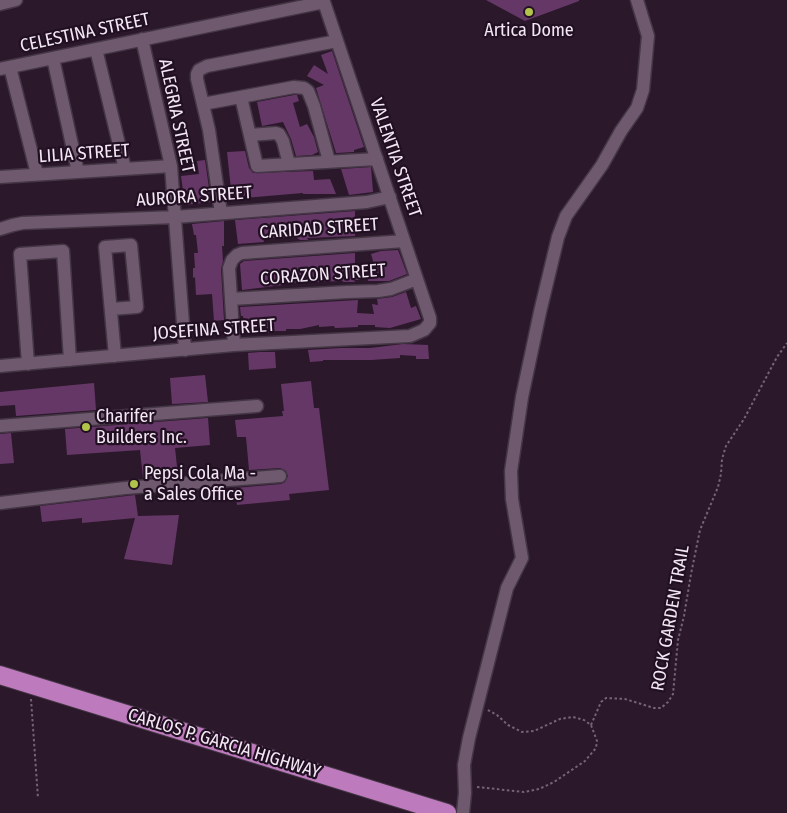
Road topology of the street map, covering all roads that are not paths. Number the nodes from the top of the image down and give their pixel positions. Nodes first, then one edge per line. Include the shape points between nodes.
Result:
1 (16, 0) edge
2 (637, 0) edge
3 (324, 2) joint
4 (0, 4) edge
5 (142, 39) junction
6 (337, 41) junction
7 (96, 48) junction
8 (53, 58) junction
9 (5, 68) edge
10 (241, 97) junction
11 (203, 104) junction
12 (250, 136) junction
13 (377, 158) junction
14 (329, 161) junction
15 (289, 164) junction
16 (171, 166) junction
17 (125, 169) junction
18 (78, 172) junction
19 (37, 174) junction
20 (0, 177) edge
21 (390, 197) junction
22 (221, 213) junction
23 (175, 216) junction
24 (0, 229) edge
25 (404, 241) junction
26 (417, 279) junction
27 (230, 299) junction
28 (111, 309) junction
29 (428, 326) joint
30 (234, 345) junction
31 (184, 350) junction
32 (115, 356) junction
33 (70, 360) junction
34 (28, 364) junction
35 (0, 366) edge
36 (257, 406) dead end
37 (0, 426) edge
38 (280, 476) dead end
39 (0, 503) edge
40 (0, 675) edge
41 (447, 813) edge
42 (463, 813) edge

1 - 4 street
2 - 42 street via 648,36 643,90 637,108 602,166 566,216 558,237 522,396 510,471 522,558 507,588 477,705 464,765
3 - 5 street, CELESTINA STREET
3 - 6 street, VALENTIA STREET
5 - 7 street, CELESTINA STREET
5 - 16 street, ALEGRIA STREET
6 - 11 street via 207,66 197,74
6 - 13 street, VALENTIA STREET
7 - 8 street, CELESTINA STREET
7 - 17 street
8 - 9 street, CELESTINA STREET
8 - 18 street
9 - 19 street
10 - 11 street
10 - 12 street
10 - 14 street via 304,88 314,106
11 - 22 street
12 - 15 street via 279,134 284,141
12 - 15 street via 257,166
13 - 14 street
13 - 21 street, VALENTIA STREET
14 - 15 street
16 - 17 street, LILIA STREET
16 - 23 street, ALEGRIA STREET
17 - 18 street, LILIA STREET
18 - 19 street, LILIA STREET
19 - 20 street, LILIA STREET
21 - 22 street, AURORA STREET via 366,202
21 - 25 street, VALENTIA STREET
22 - 23 street, AURORA STREET
23 - 24 street, AURORA STREET via 23,223
23 - 31 street, ALEGRIA STREET
25 - 26 street, VALENTIA STREET
25 - 27 street, CARIDAD STREET via 242,252 236,255 229,268
26 - 27 street, CORAZON STREET via 378,291
26 - 29 street, VALENTIA STREET via 430,318
27 - 30 street
28 - 28 street via 105,247 131,245 137,307
28 - 32 street
29 - 30 street, JOSEFINA STREET via 410,336
30 - 31 street, JOSEFINA STREET
31 - 32 street, JOSEFINA STREET
32 - 33 street, JOSEFINA STREET
33 - 34 street, JOSEFINA STREET
33 - 34 street via 62,251 20,254
34 - 35 street, JOSEFINA STREET
36 - 37 street
38 - 39 street via 125,488
40 - 41 highway, CARLOS P. GARCIA HIGHWAY

